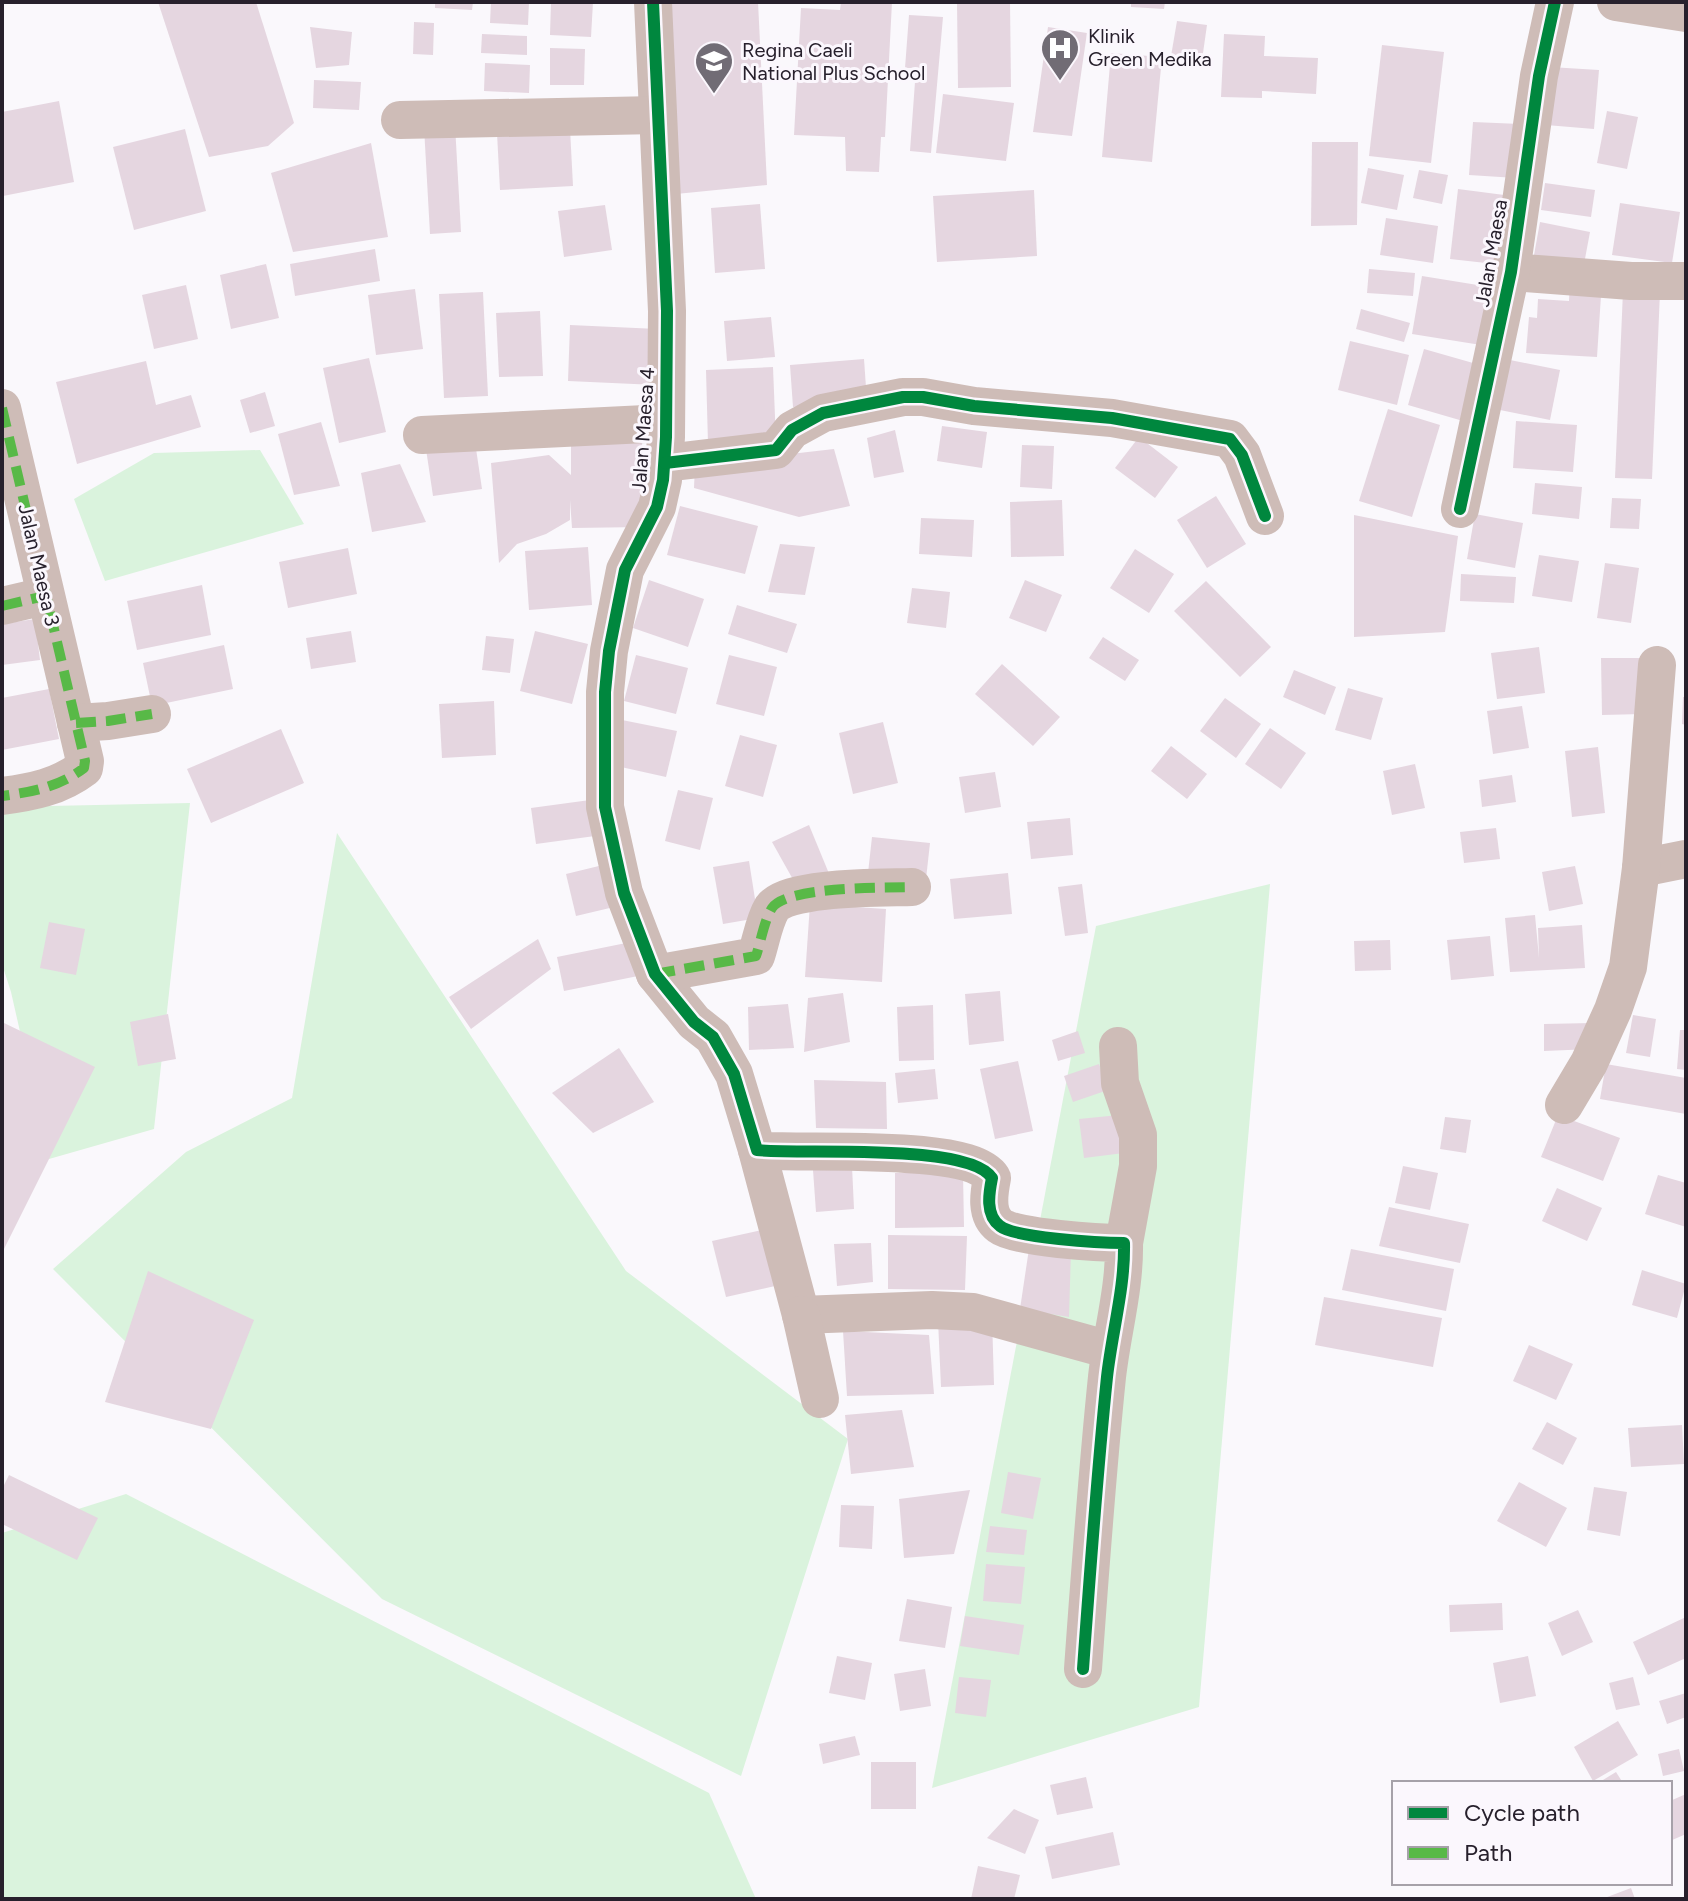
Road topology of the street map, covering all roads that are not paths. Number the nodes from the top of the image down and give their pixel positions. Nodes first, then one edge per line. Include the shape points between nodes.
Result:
1 (653, 2) edge
2 (1555, 2) edge
3 (1616, 2) edge
4 (1686, 13) edge
5 (658, 115) junction
6 (400, 120) dead end
7 (1511, 272) junction
8 (1686, 281) edge
9 (2, 408) edge
10 (666, 423) junction
11 (422, 435) dead end
12 (665, 463) junction
13 (1460, 509) dead end
14 (1265, 516) dead end
15 (45, 596) junction
16 (2, 606) edge
17 (1657, 665) dead end
18 (152, 714) dead end
19 (76, 723) junction
20 (2, 796) edge
21 (1686, 859) edge
22 (1641, 868) junction
23 (912, 887) dead end
24 (655, 974) junction
25 (1118, 1046) dead end
26 (1564, 1105) dead end
27 (757, 1150) junction
28 (1124, 1243) junction
29 (801, 1315) junction
30 (1110, 1350) junction
31 (820, 1399) dead end
32 (1083, 1669) dead end

1 - 5 street, Jalan Maesa 4
2 - 7 street, Jalan Maesa
3 - 4 street
5 - 6 street
5 - 10 street, Jalan Maesa 4
7 - 8 street
7 - 13 street, Jalan Maesa
9 - 15 street, Jalan Maesa 3
10 - 11 street
10 - 12 street, Jalan Maesa 4
12 - 14 street via 769,452 792,430 823,413 923,397 1112,418 1230,439 1242,455
12 - 24 street, Jalan Maesa 4 via 657,507 625,570 609,651 604,722 605,807 624,893
15 - 16 street
15 - 19 street, Jalan Maesa 3
17 - 22 street
18 - 19 street
19 - 20 street, Jalan Maesa 3 via 84,768 43,790
21 - 22 street
22 - 26 street via 1628,967 1589,1063
23 - 24 street via 812,892 781,899 771,909 756,956
24 - 27 street, Jalan Maesa 4 via 713,1037 734,1074
25 - 28 street via 1120,1083 1138,1135
27 - 28 street via 860,1151 974,1164 992,1178 988,1200 999,1226
27 - 29 street, Jalan Maesa 4
28 - 30 street
29 - 30 street via 973,1312
29 - 31 street, Jalan Maesa 4
30 - 32 street

